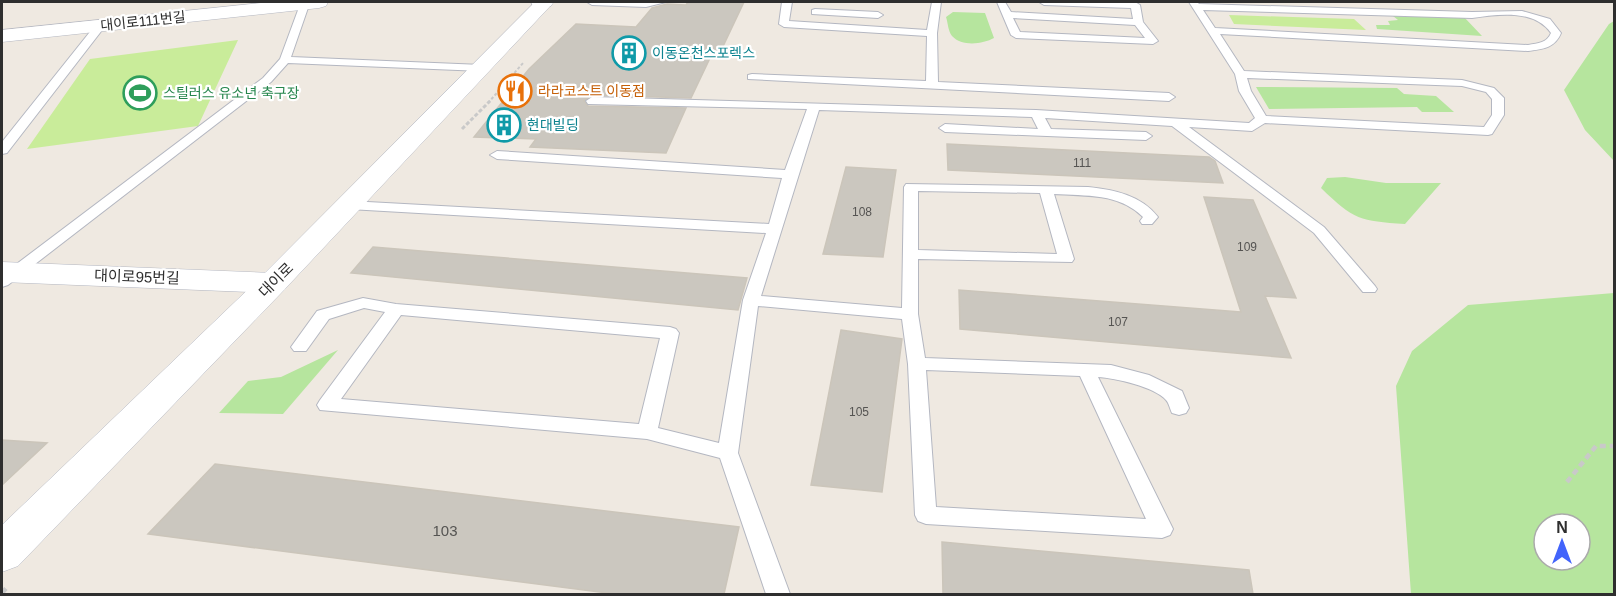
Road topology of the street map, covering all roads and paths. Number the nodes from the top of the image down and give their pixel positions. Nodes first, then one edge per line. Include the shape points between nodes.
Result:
1 (310, 2) edge
2 (540, 2) edge
3 (544, 2) edge
4 (592, 2) edge
5 (661, 2) edge
6 (787, 2) edge
7 (880, 2) edge
8 (937, 2) edge
9 (1001, 2) edge
10 (1044, 2) edge
11 (1195, 4) edge
12 (815, 12) dead end
13 (878, 15) junction
14 (1006, 15) junction
15 (1138, 22) junction
16 (101, 25) junction
17 (880, 28) junction
18 (1212, 31) junction
19 (932, 33) junction
20 (2, 36) edge
21 (285, 60) junction
22 (482, 68) junction
23 (1241, 74) junction
24 (752, 77) dead end
25 (932, 85) junction
26 (1169, 97) dead end
27 (592, 101) dead end
28 (814, 106) junction
29 (1036, 114) junction
30 (1262, 119) junction
31 (1176, 122) junction
32 (945, 128) dead end
33 (1047, 133) junction
34 (1146, 135) dead end
35 (2, 150) edge
36 (497, 155) dead end
37 (790, 174) junction
38 (1046, 189) junction
39 (349, 205) junction
40 (1147, 222) dead end
41 (775, 229) junction
42 (1319, 230) junction
43 (1338, 230) dead end
44 (909, 254) junction
45 (5, 276) edge
46 (273, 283) junction
47 (1369, 289) dead end
48 (751, 300) junction
49 (396, 309) junction
50 (910, 314) junction
51 (300, 347) dead end
52 (917, 364) junction
53 (1086, 370) junction
54 (1179, 408) dead end
55 (647, 432) junction
56 (1614, 446) edge
57 (728, 453) junction
58 (1567, 482) dead end
59 (2, 553) edge
60 (778, 594) edge

1 - 16 street, 대이로111번길
1 - 21 lane
2 - 3 street
3 - 22 street, 대이로
4 - 5 lane
6 - 17 lane via 784,24
7 - 13 lane
8 - 19 lane
9 - 14 lane
10 - 15 lane via 1135,5
11 - 18 lane
11 - 18 lane via 1505,13 1536,16 1547,21 1556,33 1545,45 1528,48
12 - 13 lane
13 - 17 lane
14 - 15 lane
14 - 15 lane via 1016,35 1153,41
16 - 20 street, 대이로111번길
16 - 35 lane
17 - 19 lane
18 - 23 lane
19 - 25 lane
21 - 22 lane
21 - 45 lane via 267,80
22 - 39 street, 대이로
23 - 30 lane via 1245,91
23 - 30 lane via 1462,83 1490,90 1498,98 1498,115 1488,131
24 - 25 lane
25 - 26 lane
27 - 28 lane
28 - 29 lane
28 - 37 lane
29 - 31 lane
29 - 33 lane
30 - 31 lane via 1252,127
31 - 42 lane
32 - 33 lane
33 - 34 lane
36 - 37 lane
37 - 41 lane
38 - 40 lane via 1116,194 1139,204 1151,217
38 - 44 lane via 910,187
38 - 44 lane via 1066,259
39 - 41 lane
39 - 46 street, 대이로
41 - 48 lane
42 - 43 lane
42 - 47 lane
44 - 50 lane
45 - 46 street, 대이로95번길
46 - 59 street, 대이로
48 - 50 lane
48 - 57 lane
49 - 51 lane via 363,303 323,315
49 - 55 lane via 670,333
49 - 55 lane via 327,405
50 - 52 lane
52 - 53 lane
52 - 53 lane via 926,515 1162,529
53 - 54 lane via 1135,375 1175,396
55 - 57 lane
56 - 58 path via 1596,446
57 - 60 lane

